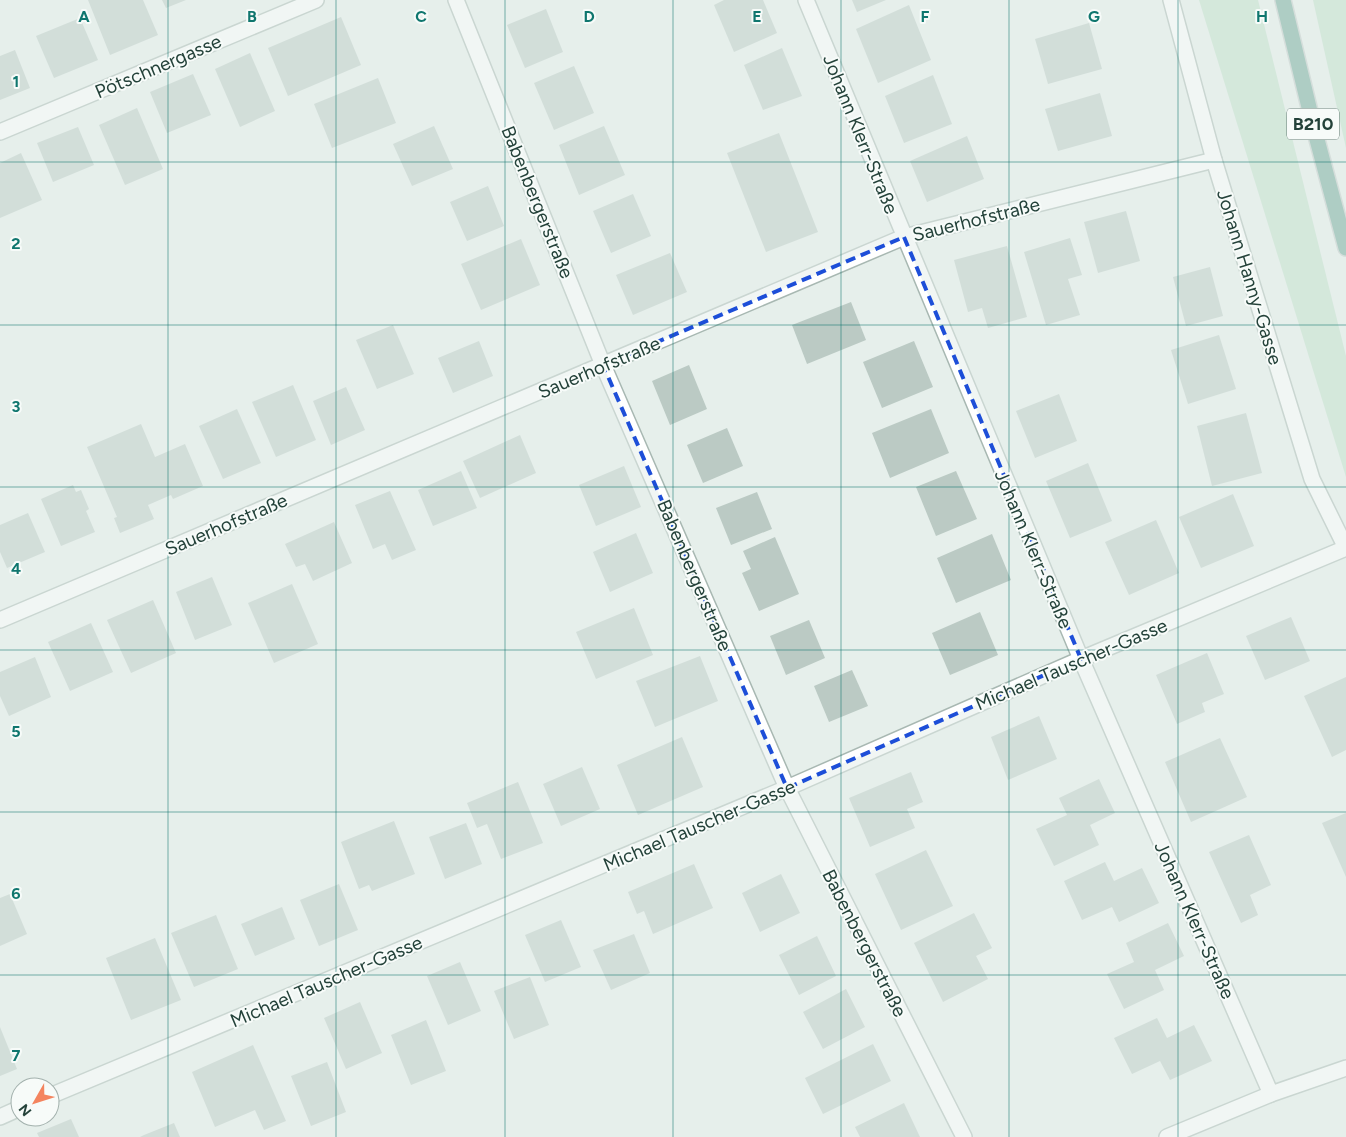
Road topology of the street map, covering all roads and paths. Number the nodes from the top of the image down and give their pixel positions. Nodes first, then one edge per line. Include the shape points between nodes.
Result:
1 (316, 0) edge
2 (456, 0) edge
3 (806, 0) edge
4 (1171, 0) edge
5 (1283, 0) edge
6 (0, 132) edge
7 (1214, 160) junction
8 (904, 237) junction
9 (1346, 248) edge
10 (603, 365) junction
11 (1346, 548) edge
12 (0, 620) edge
13 (1081, 659) junction
14 (787, 788) junction
15 (1346, 1068) edge
16 (60, 1092) edge
17 (1271, 1094) junction
18 (964, 1137) edge
19 (1167, 1137) edge

1 - 6 street, Pötschnergasse
2 - 10 street, Babenbergerstraße
3 - 8 street, Johann Klerr-Straße
4 - 7 street, Johann Hanny-Gasse
5 - 9 main road, B210
7 - 8 street, Sauerhofstraße
7 - 11 street, Johann Hanny-Gasse via 1312,479
8 - 10 street, Sauerhofstraße
8 - 13 street, Johann Klerr-Straße
10 - 12 street, Sauerhofstraße
10 - 14 street, Babenbergerstraße
11 - 13 street, Michael Tauscher-Gasse
13 - 14 street, Michael Tauscher-Gasse
13 - 17 street, Johann Klerr-Straße
14 - 16 street, Michael Tauscher-Gasse
14 - 18 street, Babenbergerstraße
15 - 17 street
17 - 19 street

